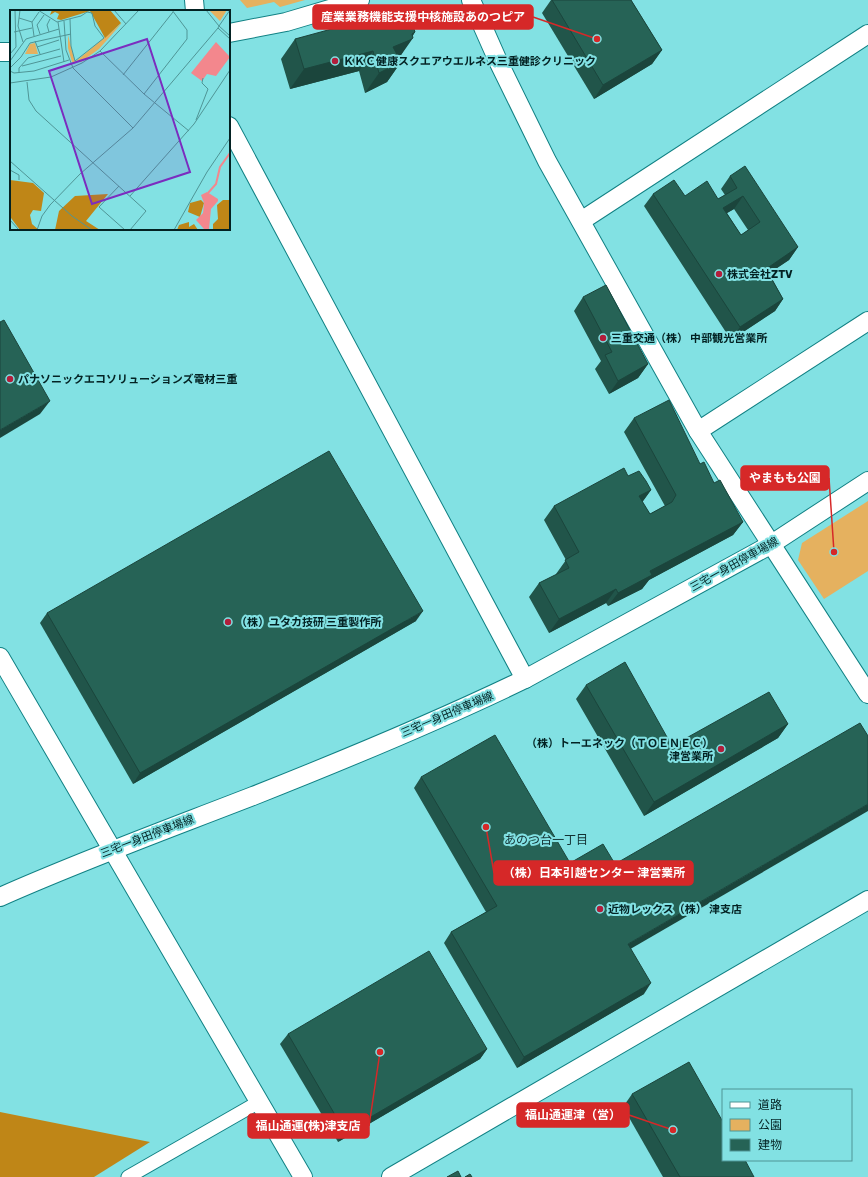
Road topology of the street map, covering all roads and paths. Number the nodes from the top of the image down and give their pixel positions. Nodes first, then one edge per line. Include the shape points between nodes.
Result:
1 (194, 0) edge
2 (360, 0) edge
3 (471, 0) edge
4 (196, 10) edge
5 (230, 33) edge
6 (868, 34) edge
7 (230, 128) edge
8 (581, 220) junction
9 (868, 320) edge
10 (698, 430) junction
11 (868, 480) edge
12 (770, 545) junction
13 (0, 657) edge
14 (525, 679) junction
15 (868, 694) edge
16 (113, 849) junction
17 (0, 897) edge
18 (868, 900) edge
19 (259, 1102) junction
20 (128, 1177) edge
21 (303, 1177) edge
22 (391, 1177) edge

1 - 4 street
2 - 5 street via 286,22
3 - 8 street via 547,161
6 - 8 street
7 - 14 street
8 - 10 street
9 - 10 street
10 - 12 street
11 - 12 street, 三宅一身田停車場線
12 - 14 street, 三宅一身田停車場線
12 - 15 street
13 - 16 street
14 - 16 street, 三宅一身田停車場線 via 324,768
16 - 17 street, 三宅一身田停車場線
16 - 19 street
18 - 22 street
19 - 20 street
19 - 21 street

